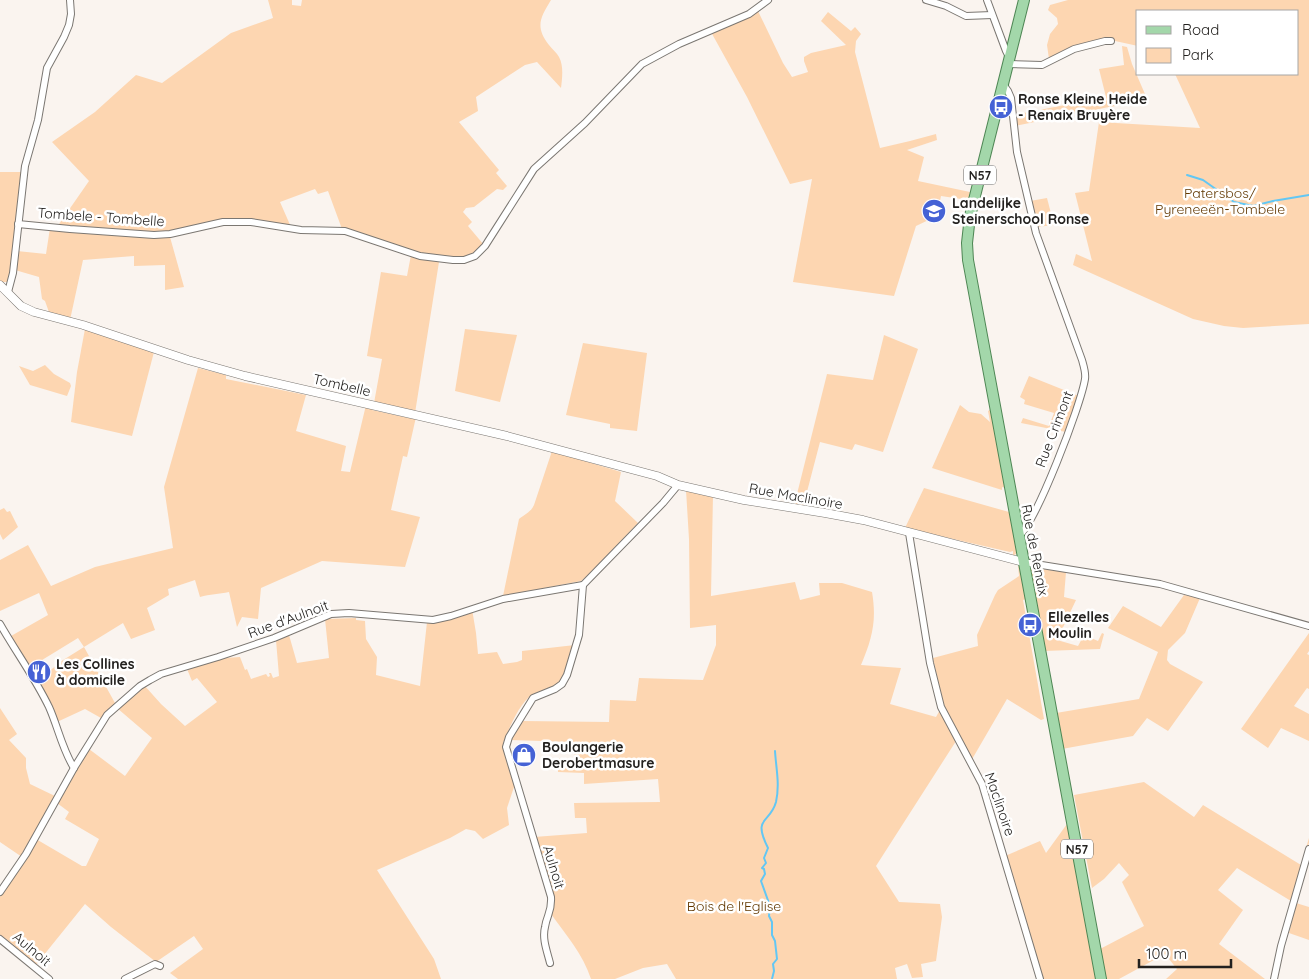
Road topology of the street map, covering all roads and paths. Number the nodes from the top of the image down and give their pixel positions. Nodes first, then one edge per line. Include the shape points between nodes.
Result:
1 (70, 0) edge
2 (768, 0) edge
3 (926, 0) edge
4 (987, 0) edge
5 (1024, 0) edge
6 (992, 15) junction
7 (1111, 41) dead end
8 (1009, 60) junction
9 (1003, 84) junction
10 (18, 224) junction
11 (0, 285) edge
12 (8, 292) junction
13 (678, 485) junction
14 (909, 533) junction
15 (1018, 537) junction
16 (1023, 562) junction
17 (583, 585) junction
18 (0, 624) edge
19 (1309, 626) edge
20 (74, 768) junction
21 (1309, 849) edge
22 (0, 892) edge
23 (0, 939) edge
24 (550, 963) dead end
25 (160, 966) dead end
26 (49, 979) edge
27 (125, 979) edge
28 (1040, 979) edge
29 (1101, 979) edge
30 (1274, 979) edge

1 - 10 street via 67,31 50,60 44,78 38,120 23,173
2 - 10 street, Tombele - Tombelle via 749,14 672,47 642,64 586,123 534,169 496,230 475,256 459,260 430,258 345,231 301,230 251,222 223,222 154,235
3 - 6 street via 966,16
4 - 6 street
5 - 8 main road, N57
6 - 8 street
7 - 8 street via 1074,49 1042,65
8 - 9 main road, N57
9 - 15 main road, Rue de Renaix / N57 via 973,203 967,243 970,277
9 - 15 street, Rue Crimont via 1011,98 1018,152 1038,240 1082,360 1085,378 1071,425 1037,507 1024,533
10 - 12 street
11 - 12 street, Tombelle
12 - 13 street, Tombelle via 21,306 34,312 195,362 521,440 657,476
13 - 14 street, Rue Maclinoire via 763,504 839,515
13 - 17 street
14 - 16 street, Rue Maclinoire
14 - 28 street, Maclinoire via 942,707 982,784
15 - 16 main road, Rue de Renaix / N57
16 - 19 street via 1160,584
16 - 29 main road, Rue de Renaix / N57
17 - 20 street, Rue d'Aulnoit via 511,597 433,620 331,614 286,633 161,674 140,686 107,715
17 - 24 street, Aulnoit via 578,634 567,675 555,689 533,698 506,743 551,897 552,906 544,936
18 - 20 street via 42,693
20 - 22 street, Rue d'Aulnoit
21 - 30 street
23 - 26 street, Aulnoit
25 - 27 street via 155,964

